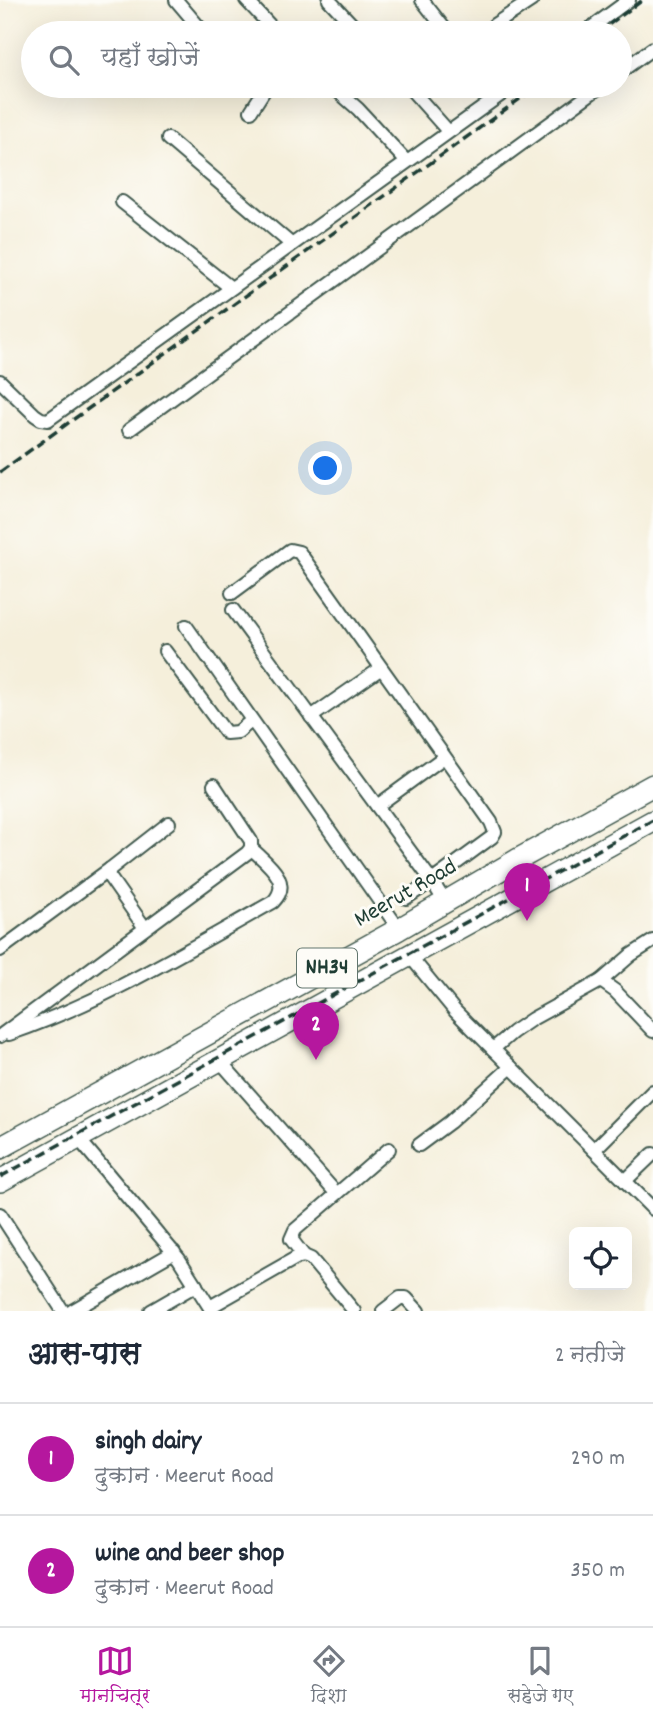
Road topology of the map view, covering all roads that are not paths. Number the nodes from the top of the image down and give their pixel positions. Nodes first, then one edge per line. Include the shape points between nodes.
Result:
1 (176, 0) edge
2 (330, 0) edge
3 (422, 0) edge
4 (532, 0) edge
5 (629, 0) edge
6 (248, 1) edge
7 (612, 5) edge
8 (194, 21) edge
9 (266, 21) edge
10 (349, 21) edge
11 (439, 21) edge
12 (500, 21) edge
13 (596, 21) edge
14 (653, 48) edge
15 (632, 63) edge
16 (259, 98) edge
17 (346, 98) edge
18 (418, 98) edge
19 (496, 98) edge
20 (585, 98) edge
21 (251, 111) dead end
22 (447, 131) junction
23 (168, 139) dead end
24 (406, 160) junction
25 (122, 202) dead end
26 (291, 244) junction
27 (231, 288) junction
28 (0, 381) edge
29 (130, 430) dead end
30 (232, 593) dead end
31 (233, 610) dead end
32 (186, 626) dead end
33 (165, 651) dead end
34 (380, 669) junction
35 (311, 717) junction
36 (251, 721) junction
37 (444, 757) junction
38 (214, 785) dead end
39 (653, 785) edge
40 (377, 806) junction
41 (653, 821) edge
42 (169, 823) dead end
43 (251, 848) junction
44 (110, 869) junction
45 (432, 881) junction
46 (405, 898) dead end
47 (445, 902) junction
48 (145, 928) junction
49 (399, 929) junction
50 (653, 941) edge
51 (0, 950) edge
52 (409, 955) junction
53 (601, 981) junction
54 (653, 1031) edge
55 (0, 1037) edge
56 (493, 1049) junction
57 (219, 1060) junction
58 (511, 1067) junction
59 (653, 1091) edge
60 (78, 1138) junction
61 (419, 1145) dead end
62 (0, 1148) edge
63 (389, 1149) dead end
64 (594, 1150) junction
65 (653, 1154) edge
66 (0, 1181) edge
67 (625, 1181) junction
68 (336, 1193) junction
69 (653, 1209) edge
70 (0, 1214) edge
71 (174, 1252) junction
72 (304, 1256) junction
73 (196, 1285) junction
74 (211, 1309) edge
75 (63, 1311) edge
76 (72, 1311) edge
77 (151, 1311) edge
78 (354, 1311) edge
79 (383, 1311) edge
80 (418, 1311) edge

1 - 8 street
2 - 10 street
3 - 11 street
4 - 12 street
5 - 7 street
6 - 9 street
7 - 13 street
14 - 15 street
16 - 21 street
17 - 24 street
18 - 22 street
19 - 22 street
20 - 29 street
22 - 24 street
23 - 26 street
24 - 26 street
25 - 27 street
26 - 27 street
27 - 28 street via 47,420 35,415
30 - 34 street via 295,550
31 - 35 street
32 - 36 street
33 - 36 street via 226,733 238,732
34 - 35 street
34 - 37 street
35 - 40 street
36 - 49 street
37 - 40 street
37 - 45 street via 495,832
38 - 43 street via 251,841
39 - 47 highway, Meerut Road / NH34
40 - 45 street
41 - 52 highway, NH34
42 - 44 street
43 - 48 street
43 - 55 street via 280,879 282,887 272,901 94,1000
44 - 48 street via 111,881
44 - 51 street
45 - 46 street
45 - 47 street
47 - 49 highway, Meerut Road / NH34
48 - 55 street
49 - 62 highway, Meerut Road / NH34
50 - 53 street
52 - 56 street
52 - 57 highway, NH34
53 - 54 street
53 - 56 street via 532,1019
56 - 58 street
57 - 60 highway, NH34
57 - 68 street
58 - 61 street
58 - 64 street
59 - 64 street
60 - 66 highway, NH34
60 - 71 street
63 - 68 street
64 - 67 street
65 - 67 street
67 - 69 street
68 - 72 street via 291,1235
70 - 75 street
71 - 73 street
71 - 76 street
72 - 74 street
72 - 78 street
73 - 74 street
73 - 77 street
79 - 80 street via 400,1298 406,1298

